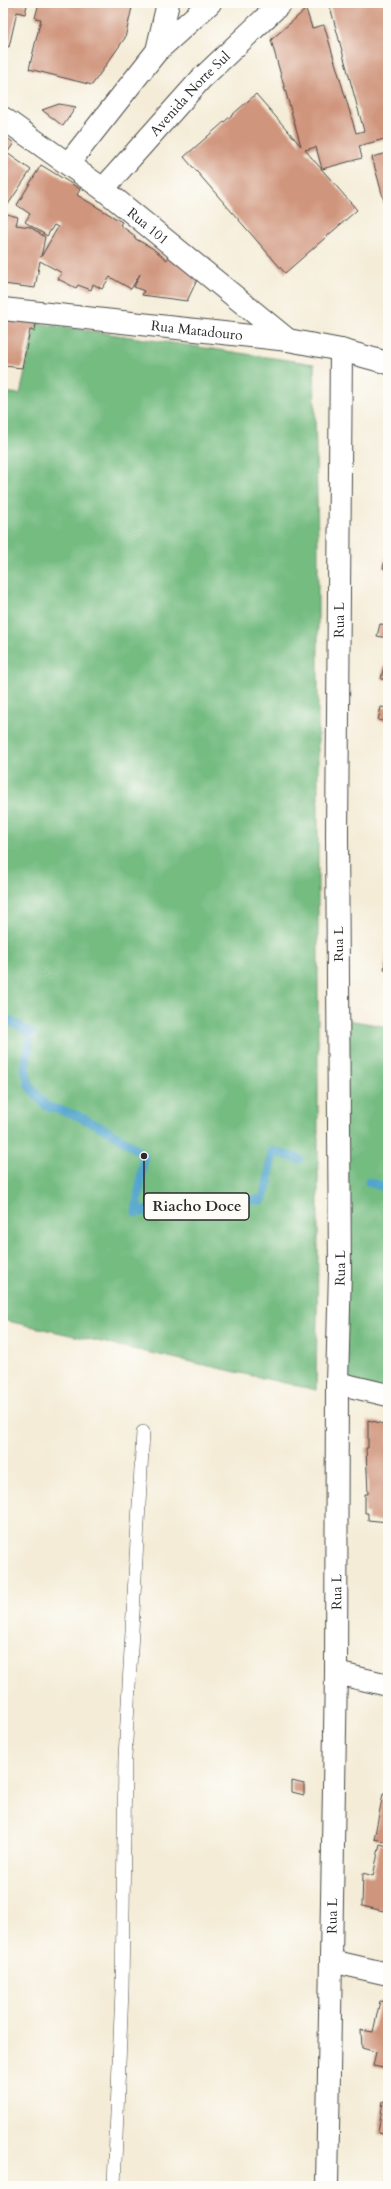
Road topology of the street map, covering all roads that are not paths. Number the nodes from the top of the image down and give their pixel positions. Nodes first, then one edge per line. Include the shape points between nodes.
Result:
1 (168, 3) edge
2 (210, 3) edge
3 (281, 3) edge
4 (157, 51) junction
5 (3, 118) edge
6 (68, 164) junction
7 (103, 189) junction
8 (3, 309) edge
9 (288, 340) junction
10 (340, 350) junction
11 (388, 363) edge
12 (337, 1383) junction
13 (388, 1395) edge
14 (143, 1432) dead end
15 (336, 1673) junction
16 (388, 1685) edge
17 (331, 1961) junction
18 (388, 1974) edge
19 (114, 2186) edge
20 (327, 2186) edge

1 - 4 street
2 - 4 street
3 - 7 street, Avenida Norte Sul via 200,78
4 - 6 street
5 - 6 street, Rua 101
6 - 7 street, Rua 101
7 - 9 street, Rua 101
8 - 9 street, Rua Matadouro
9 - 10 street, Rua Matadouro
10 - 11 street, Rua Matadouro
10 - 12 street, Rua L via 337,834 340,1271
12 - 13 street
12 - 15 street, Rua L
14 - 19 lane via 125,1758 122,1990
15 - 16 street
15 - 17 street, Rua L
17 - 18 street
17 - 20 street, Rua L

